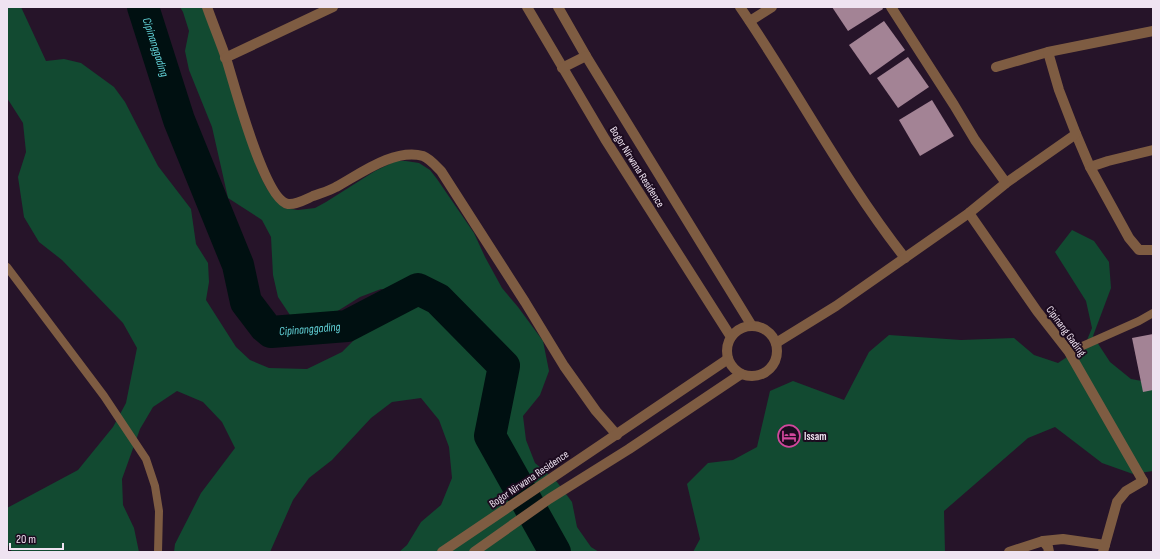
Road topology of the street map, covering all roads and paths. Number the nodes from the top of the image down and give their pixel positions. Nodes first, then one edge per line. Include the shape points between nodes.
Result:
1 (207, 7) edge
2 (333, 7) edge
3 (527, 7) edge
4 (558, 7) edge
5 (740, 7) edge
6 (772, 7) edge
7 (891, 7) edge
8 (750, 21) junction
9 (1153, 31) edge
10 (1048, 52) junction
11 (586, 56) junction
12 (226, 58) junction
13 (996, 67) dead end
14 (562, 68) junction
15 (1076, 134) junction
16 (1153, 150) edge
17 (1090, 167) junction
18 (1006, 183) junction
19 (969, 213) junction
20 (1153, 250) edge
21 (905, 258) junction
22 (7, 267) edge
23 (1153, 312) edge
24 (752, 326) junction
25 (731, 337) junction
26 (776, 342) junction
27 (1069, 352) junction
28 (728, 359) junction
29 (741, 374) junction
30 (617, 435) junction
31 (1148, 481) edge
32 (1043, 541) junction
33 (1104, 548) edge
34 (158, 552) edge
35 (442, 552) edge
36 (474, 552) edge
37 (1011, 552) edge
38 (1049, 552) edge

1 - 12 street
2 - 12 street
3 - 14 street, Bogor Nirwana Residence
4 - 11 street, Bogor Nirwana Residence
5 - 8 street
6 - 8 street
7 - 18 street via 975,140
8 - 21 street via 826,144
9 - 10 street
10 - 13 street
10 - 15 street
11 - 14 street
11 - 24 street, Bogor Nirwana Residence
12 - 30 street via 254,150 273,191 281,201 288,204 297,203 334,188 378,163 410,154 424,156 441,171 564,366 596,411
14 - 25 street, Bogor Nirwana Residence
15 - 17 street
15 - 18 street
16 - 17 street
17 - 20 street via 1129,238 1139,250
18 - 19 street
19 - 21 street
19 - 27 street, Cipinang Gading via 1036,311
21 - 26 street via 836,306
22 - 34 lane via 104,396 146,459 155,486 159,511
23 - 27 lane via 1139,321
24 - 25 street via 744,327
24 - 26 street via 767,330
25 - 28 street via 728,344
26 - 29 street via 776,359 766,373 758,376
27 - 31 street, Cipinang Gading
28 - 29 street
28 - 30 street, Bogor Nirwana Residence
29 - 36 street via 549,499
30 - 35 street, Bogor Nirwana Residence
31 - 33 street via 1126,491 1117,502
32 - 33 street via 1063,539
32 - 37 street
32 - 38 street

